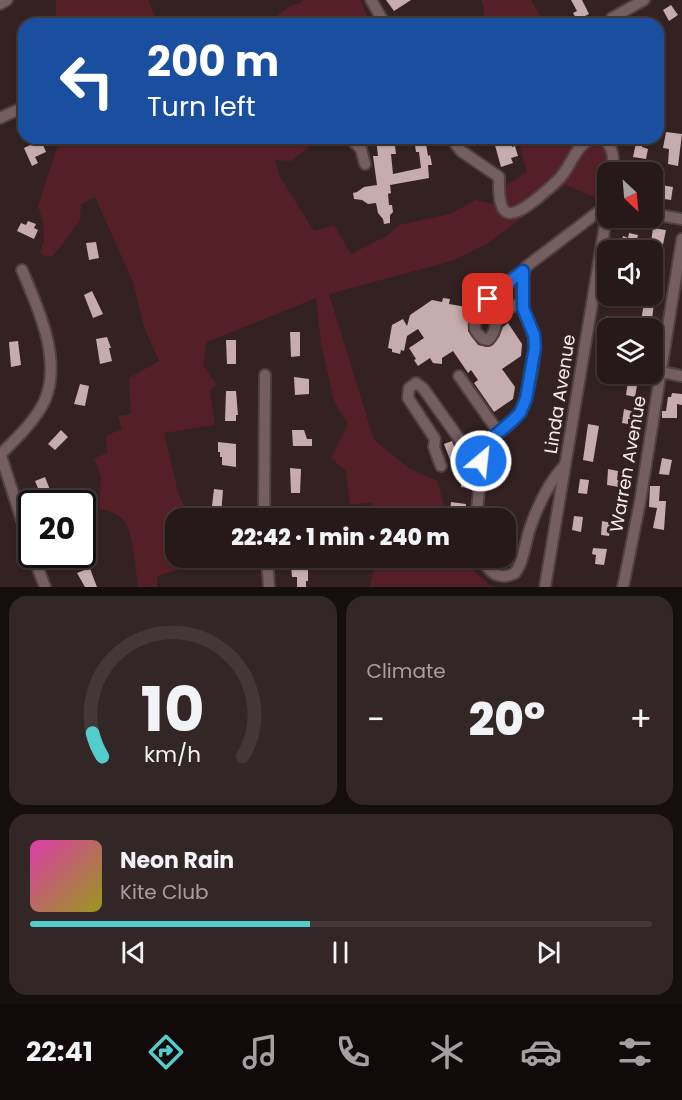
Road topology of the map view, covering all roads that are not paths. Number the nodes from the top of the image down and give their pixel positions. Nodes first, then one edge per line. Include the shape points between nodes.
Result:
1 (371, 0) edge
2 (644, 0) edge
3 (382, 18) edge
4 (618, 18) edge
5 (18, 110) edge
6 (0, 118) edge
7 (356, 144) edge
8 (455, 144) edge
9 (582, 144) edge
10 (609, 144) edge
11 (612, 162) edge
12 (365, 164) dead end
13 (597, 213) edge
14 (663, 216) edge
15 (682, 219) edge
16 (604, 228) edge
17 (682, 239) edge
18 (22, 270) dead end
19 (523, 271) junction
20 (522, 303) junction
21 (663, 354) edge
22 (663, 373) edge
23 (265, 375) dead end
24 (459, 376) dead end
25 (682, 376) edge
26 (658, 384) edge
27 (499, 432) junction
28 (454, 433) junction
29 (435, 443) junction
30 (0, 453) edge
31 (481, 459) junction
32 (566, 463) junction
33 (441, 466) dead end
34 (18, 508) edge
35 (264, 508) edge
36 (477, 508) edge
37 (38, 568) edge
38 (268, 568) edge
39 (487, 568) edge
40 (621, 585) edge
41 (45, 587) edge
42 (269, 587) edge
43 (545, 587) edge

1 - 3 street
2 - 4 street
5 - 6 street
7 - 12 street
8 - 9 street via 499,177 499,200 506,213 512,214 554,184
10 - 11 street
13 - 19 street
14 - 15 street
16 - 32 street, Linda Avenue
17 - 21 street, Warren Avenue
18 - 30 street via 47,342 50,374 40,409
19 - 20 street
19 - 20 street via 488,299 477,314 476,331 488,340 494,335 499,316
20 - 27 street via 535,347 526,399 520,413
22 - 25 street
23 - 35 street
24 - 27 street
26 - 40 street, Warren Avenue via 640,502
27 - 31 street via 484,445
28 - 29 street
28 - 29 street via 416,383 409,388 408,398
28 - 31 street
29 - 33 street
30 - 34 street
31 - 36 street
32 - 39 street via 538,510 519,568 502,577
32 - 43 street, Linda Avenue
37 - 41 street
38 - 42 street

